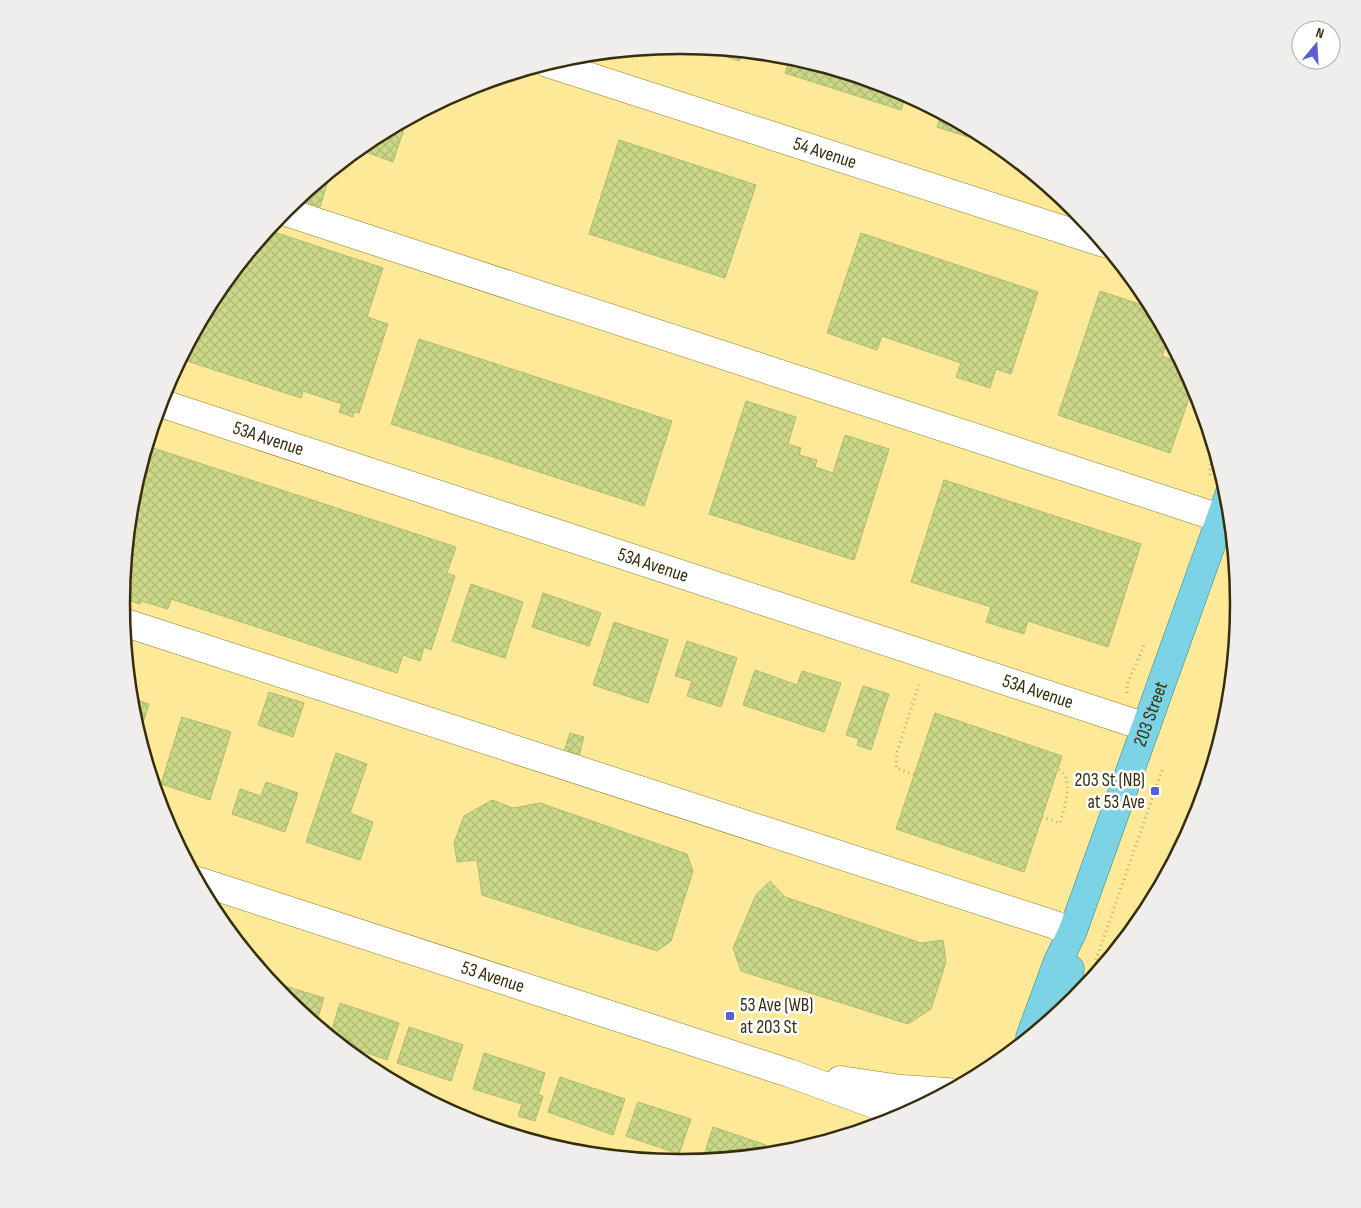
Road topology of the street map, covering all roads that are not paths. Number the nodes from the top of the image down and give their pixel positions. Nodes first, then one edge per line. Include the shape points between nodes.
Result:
1 (560, 67) edge
2 (292, 214) edge
3 (1092, 238) edge
4 (167, 405) edge
5 (1221, 505) edge
6 (1223, 513) edge
7 (131, 624) edge
8 (1146, 727) junction
9 (207, 884) edge
10 (1072, 933) junction
11 (1064, 998) edge
12 (1034, 1025) edge
13 (789, 1073) junction
14 (937, 1091) edge
15 (893, 1111) edge

1 - 3 street, 54 Avenue
2 - 5 street
4 - 8 street, 53A Avenue
6 - 8 main road, 203 Street
7 - 10 street
8 - 10 main road, 203 Street
9 - 13 street, 53 Avenue
10 - 11 main road, 203 Street via 1072,964
10 - 12 main road, 203 Street
13 - 14 street, 53 Avenue
13 - 15 street, 53 Avenue

